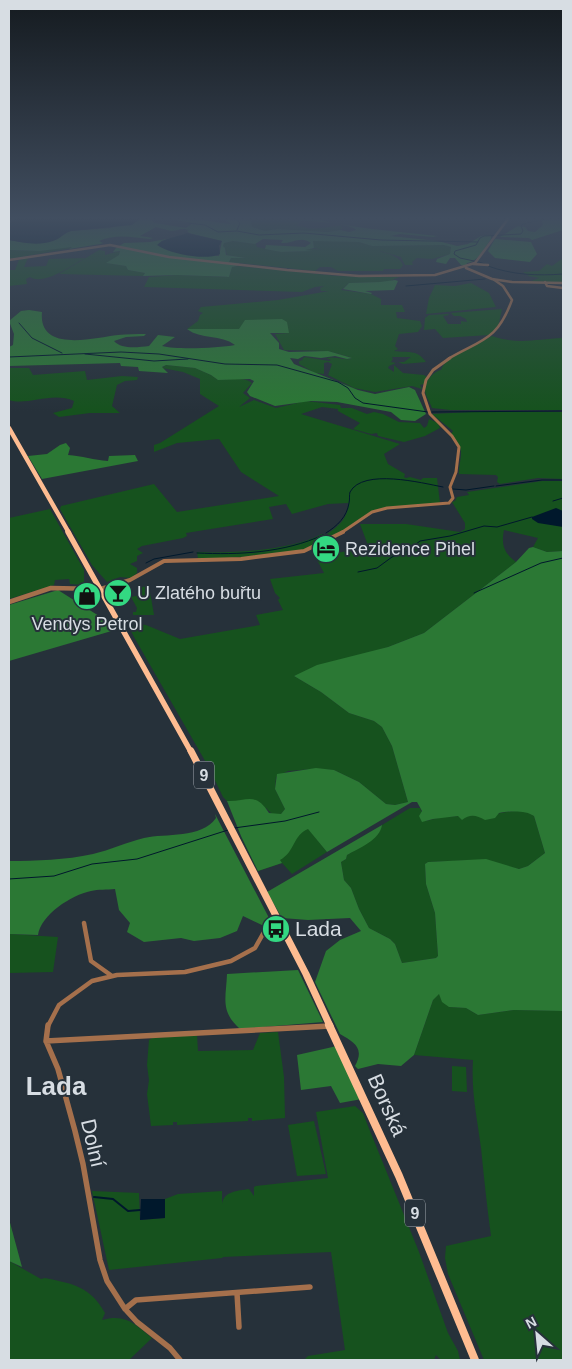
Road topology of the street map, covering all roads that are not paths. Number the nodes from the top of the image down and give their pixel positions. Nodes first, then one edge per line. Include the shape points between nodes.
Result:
1 (545, 282) edge
2 (500, 283) edge
3 (563, 288) edge
4 (9, 428) edge
5 (100, 589) junction
6 (9, 602) edge
7 (278, 920) junction
8 (84, 923) dead end
9 (112, 976) junction
10 (330, 1026) junction
11 (46, 1042) junction
12 (310, 1287) dead end
13 (237, 1293) junction
14 (125, 1309) junction
15 (239, 1327) dead end
16 (180, 1360) edge
17 (475, 1360) edge

1 - 3 street via 547,286
2 - 5 street via 512,300 500,326 489,337 436,366 423,390 428,411 459,447 456,472 450,487 453,498 449,502 372,512 339,535 304,552 164,562 130,580
4 - 5 main road, 9
5 - 6 street via 51,588
5 - 7 main road, Borská / 9 via 173,717
7 - 9 street via 268,926 255,948 231,961 173,973
7 - 10 main road, Borská / 9
8 - 9 street via 91,961
9 - 11 street via 86,984 59,1005 48,1024
10 - 11 street
10 - 17 main road, Borská / 9 via 400,1176
11 - 14 street, Dolní via 58,1068 77,1139 103,1272
12 - 13 street
13 - 14 street via 136,1300
13 - 15 street
14 - 16 street, Dolní

